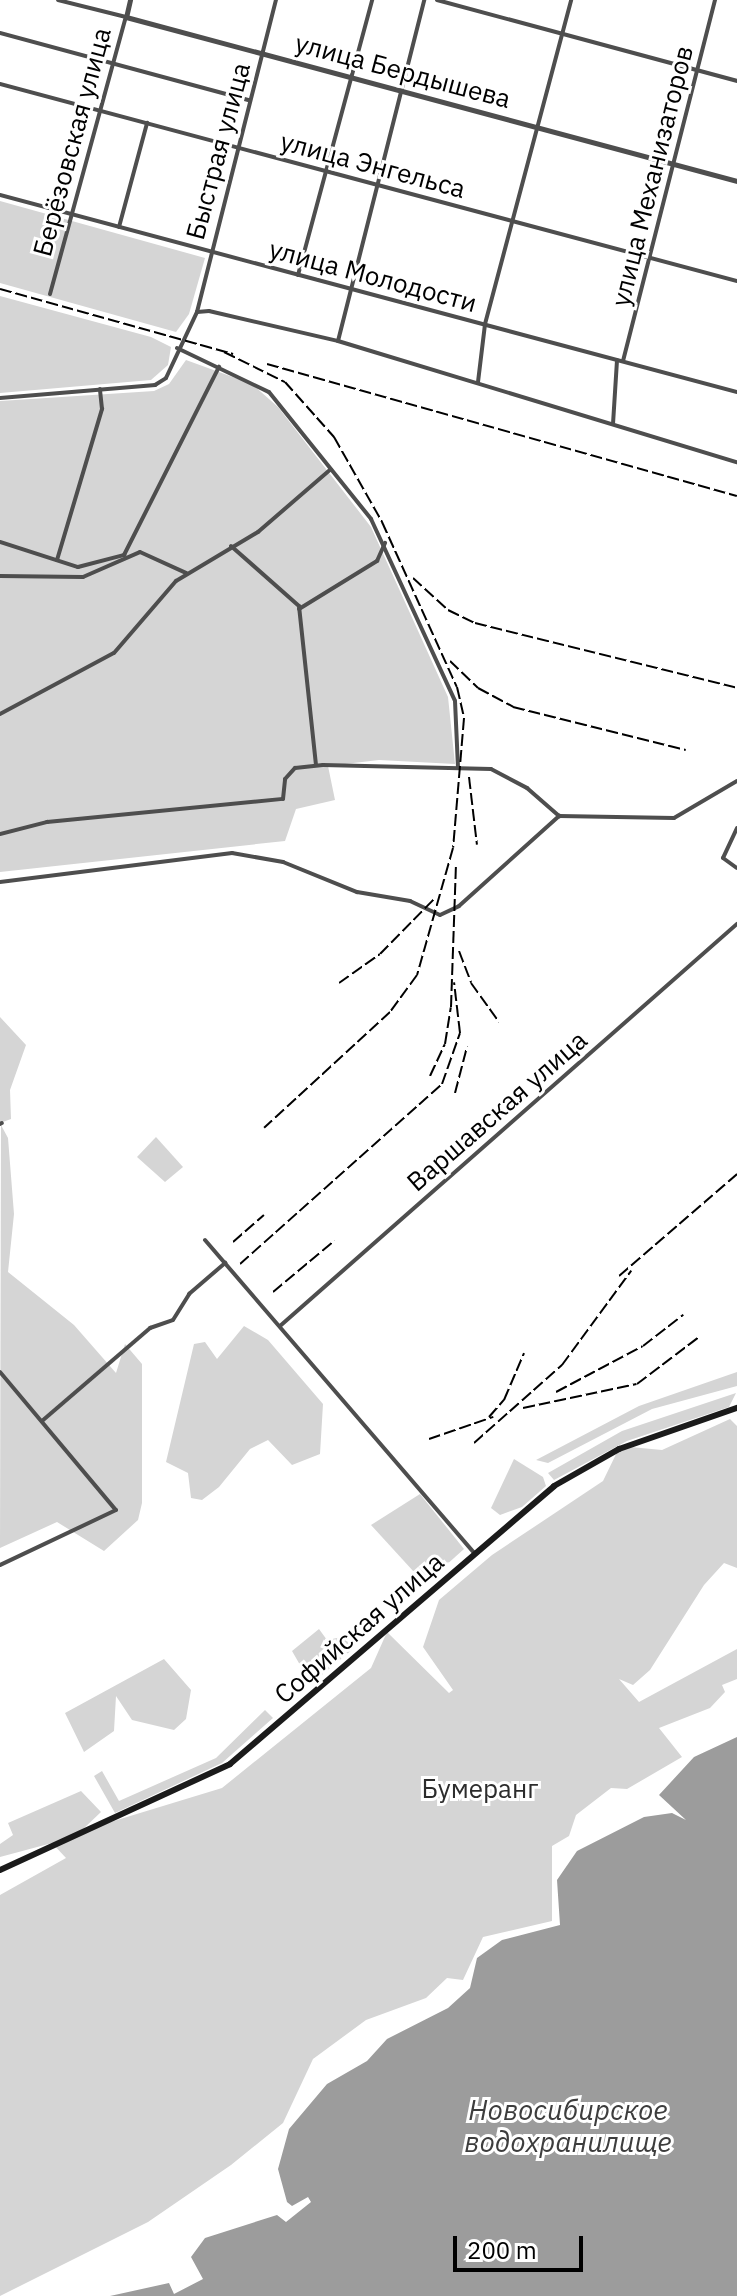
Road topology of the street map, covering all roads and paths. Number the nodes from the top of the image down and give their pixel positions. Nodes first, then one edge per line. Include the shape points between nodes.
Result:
1 (58, 0) edge
2 (130, 0) edge
3 (276, 0) edge
4 (372, 0) edge
5 (424, 0) edge
6 (437, 0) edge
7 (571, 0) edge
8 (715, 0) edge
9 (126, 17) junction
10 (0, 33) edge
11 (562, 34) junction
12 (262, 54) junction
13 (114, 63) junction
14 (698, 70) junction
15 (350, 78) junction
16 (737, 81) edge
17 (0, 84) edge
18 (400, 91) junction
19 (249, 100) junction
20 (101, 111) junction
21 (147, 123) junction
22 (538, 127) junction
23 (236, 148) junction
24 (675, 164) junction
25 (327, 171) junction
26 (737, 181) edge
27 (375, 184) junction
28 (0, 195) edge
29 (74, 215) junction
30 (513, 221) junction
31 (119, 227) junction
32 (210, 252) junction
33 (650, 257) junction
34 (298, 275) junction
35 (737, 281) edge
36 (348, 289) junction
37 (50, 294) dead end
38 (197, 312) junction
39 (485, 324) junction
40 (338, 341) junction
41 (177, 348) junction
42 (620, 360) junction
43 (219, 367) junction
44 (478, 382) junction
45 (100, 389) junction
46 (737, 392) edge
47 (0, 398) edge
48 (613, 425) junction
49 (737, 462) edge
50 (331, 469) junction
51 (0, 542) edge
52 (385, 543) junction
53 (231, 546) junction
54 (57, 560) junction
55 (186, 573) junction
56 (0, 576) edge
57 (299, 609) junction
58 (0, 714) edge
59 (316, 765) junction
60 (458, 768) junction
61 (737, 781) edge
62 (559, 816) junction
63 (737, 828) edge
64 (0, 834) edge
65 (737, 868) edge
66 (0, 882) edge
67 (737, 924) edge
68 (205, 1240) dead end
69 (225, 1263) junction
70 (280, 1326) junction
71 (0, 1372) edge
72 (737, 1408) edge
73 (41, 1422) junction
74 (476, 1555) junction
75 (0, 1565) edge
76 (0, 1870) edge

1 - 9 street, улица Бердышева
2 - 9 street, Берёзовская улица
3 - 12 street, Быстрая улица
4 - 15 street
5 - 18 street
6 - 11 street
7 - 11 street
8 - 14 street, улица Механизаторов
9 - 12 street, улица Бердышева
9 - 13 street, Берёзовская улица
10 - 13 street
11 - 14 street
11 - 22 street
12 - 15 street, улица Бердышева
12 - 19 street, Быстрая улица
13 - 19 street
13 - 20 street, Берёзовская улица
14 - 16 street
14 - 24 street, улица Механизаторов
15 - 18 street, улица Бердышева
15 - 25 street
17 - 20 street, улица Энгельса
18 - 22 street, улица Бердышева
18 - 27 street
19 - 23 street, Быстрая улица
20 - 21 street, улица Энгельса
20 - 29 street, Берёзовская улица
21 - 23 street, улица Энгельса
21 - 31 street
22 - 24 street, улица Бердышева
22 - 30 street
23 - 25 street, улица Энгельса
23 - 32 street, Быстрая улица
24 - 26 street, улица Бердышева
24 - 33 street, улица Механизаторов
25 - 27 street, улица Энгельса
25 - 34 street
27 - 30 street, улица Энгельса
27 - 36 street
28 - 29 street, улица Молодости
29 - 31 street, улица Молодости
29 - 37 street, Берёзовская улица
30 - 33 street, улица Энгельса
30 - 39 street
31 - 32 street, улица Молодости
32 - 34 street, улица Молодости
32 - 38 street, Быстрая улица
33 - 35 street, улица Энгельса
33 - 42 street, улица Механизаторов
34 - 36 street, улица Молодости
36 - 39 street, улица Молодости
36 - 40 street
38 - 40 street via 244,315
38 - 41 street, Быстрая улица
39 - 42 street, улица Молодости
39 - 44 street
40 - 44 street
41 - 43 street
41 - 45 street, Быстрая улица via 166,378 155,385
42 - 46 street, улица Молодости
42 - 48 street, улица Механизаторов
43 - 50 street via 252,381 291,411
43 - 54 street via 124,555 100,566
44 - 48 street
45 - 47 street
45 - 54 street via 102,409
48 - 49 street
50 - 52 street
50 - 53 street via 287,511
51 - 54 street
52 - 57 street via 377,561 331,595
52 - 60 street via 455,701
53 - 55 street
53 - 57 street
55 - 56 street via 140,552 83,577
55 - 58 street via 114,653
57 - 59 street
59 - 60 street
59 - 64 street via 295,768 285,779 283,799 47,822
60 - 62 street via 491,769 527,788
61 - 62 street via 674,818
62 - 66 street via 459,906 440,915 410,901 357,892 283,862 232,853
63 - 65 street via 723,858
67 - 70 street, Варшавская улица
68 - 69 street
69 - 70 street
69 - 73 street via 189,1294 173,1320 150,1328
70 - 74 street
71 - 73 street
72 - 74 main road, Софийская улица via 631,1444 576,1471
73 - 75 street via 116,1510
74 - 76 main road, Софийская улица via 230,1764

